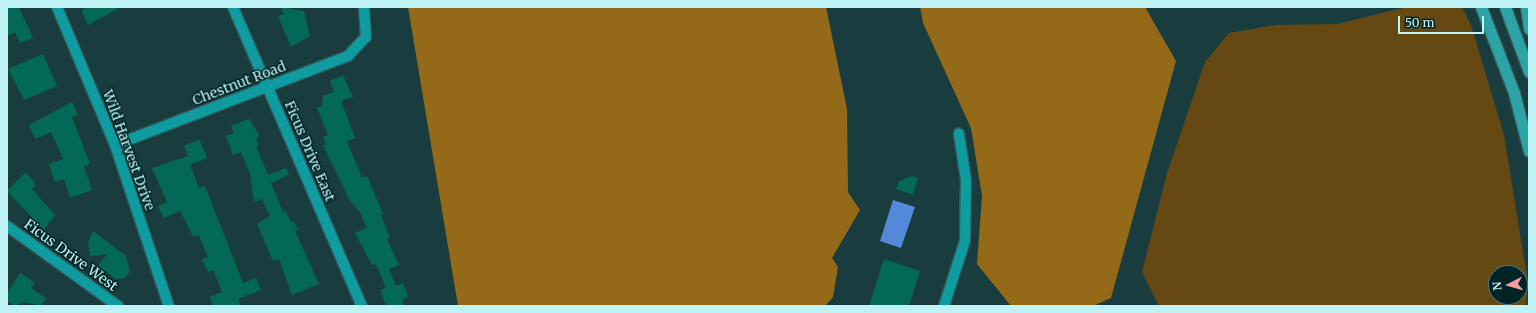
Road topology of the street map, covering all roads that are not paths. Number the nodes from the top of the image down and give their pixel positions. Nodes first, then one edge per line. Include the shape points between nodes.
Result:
1 (57, 7) edge
2 (233, 7) edge
3 (364, 7) edge
4 (1481, 7) edge
5 (1505, 7) edge
6 (1526, 7) edge
7 (1529, 29) edge
8 (1529, 72) edge
9 (267, 87) junction
10 (959, 134) dead end
11 (115, 145) junction
12 (1529, 151) edge
13 (7, 226) edge
14 (118, 306) edge
15 (169, 306) edge
16 (362, 306) edge
17 (944, 306) edge

1 - 11 street, Wild Harvest Drive
2 - 9 street, Ficus Drive East
3 - 9 street, Chestnut Road via 366,37 348,56
4 - 12 highway via 1514,93
5 - 8 highway
6 - 7 highway
9 - 11 street, Chestnut Road
9 - 16 street, Ficus Drive East
10 - 17 street via 966,180 965,241
11 - 15 street, Wild Harvest Drive
13 - 14 street, Ficus Drive West

